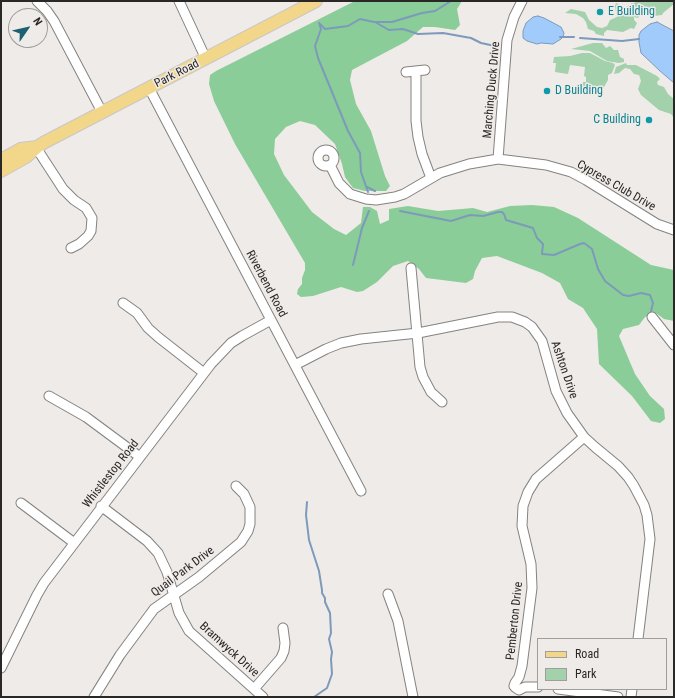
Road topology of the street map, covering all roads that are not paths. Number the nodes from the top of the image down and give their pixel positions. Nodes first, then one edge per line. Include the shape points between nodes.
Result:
1 (37, 1) edge
2 (179, 1) edge
3 (316, 1) edge
4 (522, 1) edge
5 (206, 59) junction
6 (406, 72) dead end
7 (149, 88) junction
8 (102, 112) junction
9 (37, 147) junction
10 (498, 159) junction
11 (1, 160) edge
12 (330, 165) dead end
13 (1, 171) edge
14 (431, 178) junction
15 (674, 230) edge
16 (71, 248) dead end
17 (411, 268) dead end
18 (123, 304) dead end
19 (652, 317) dead end
20 (271, 320) junction
21 (418, 333) junction
22 (674, 345) edge
23 (295, 365) junction
24 (204, 373) junction
25 (49, 396) dead end
26 (442, 402) dead end
27 (584, 436) junction
28 (140, 457) junction
29 (236, 486) dead end
30 (361, 491) dead end
31 (21, 503) dead end
32 (101, 506) junction
33 (73, 542) junction
34 (388, 594) dead end
35 (174, 595) junction
36 (283, 628) dead end
37 (638, 638) edge
38 (1, 668) edge
39 (537, 687) edge
40 (254, 689) junction
41 (566, 690) edge
42 (94, 697) edge
43 (263, 697) edge
44 (413, 697) edge
45 (618, 697) edge

1 - 8 street via 57,25
2 - 5 street
3 - 5 main road, Park Road
4 - 10 street, Marching Duck Drive via 514,17 508,40
5 - 7 main road, Park Road
6 - 14 street via 421,71 416,121 418,137
7 - 8 main road, Park Road
7 - 20 street, Riverbend Road
8 - 9 main road, Park Road
9 - 11 main road, Park Road via 21,149
9 - 13 main road, Park Road via 26,157
9 - 16 street via 63,189 86,208 92,218 88,236
10 - 14 street, Cypress Club Drive via 459,166
10 - 15 street, Cypress Club Drive via 546,165 571,172 651,220
12 - 14 street, Cypress Club Drive via 345,189 357,197 366,199 395,197
17 - 21 street
18 - 24 street via 137,313 158,337
19 - 22 street
20 - 23 street, Riverbend Road
20 - 24 street, Whistlestop Road via 231,343
21 - 23 street, Ashton Drive via 351,340
21 - 26 street via 423,377 431,392
21 - 27 street, Ashton Drive via 498,317 512,317 525,322 538,333 556,391 567,413
23 - 30 street, Riverbend Road
24 - 28 street, Whistlestop Road
25 - 28 street via 86,417
27 - 37 street, Ashton Drive via 628,477 647,515 650,550
27 - 39 street, Pemberton Drive via 536,480 523,506 522,526 531,564 532,588 522,666 514,686 520,690 525,687
28 - 32 street, Whistlestop Road
29 - 35 street, Quail Park Drive via 244,494 250,507 248,531 234,549
31 - 33 street
32 - 33 street, Whistlestop Road
32 - 35 street, Bramwyck Drive via 152,546 163,561
33 - 38 street, Whistlestop Road via 36,595
34 - 44 street via 398,621
35 - 40 street, Bramwyck Drive via 179,613 189,631
35 - 42 street, Quail Park Drive via 158,605 150,614
36 - 40 street via 285,643 281,658
40 - 43 street, Bramwyck Drive
41 - 45 street

